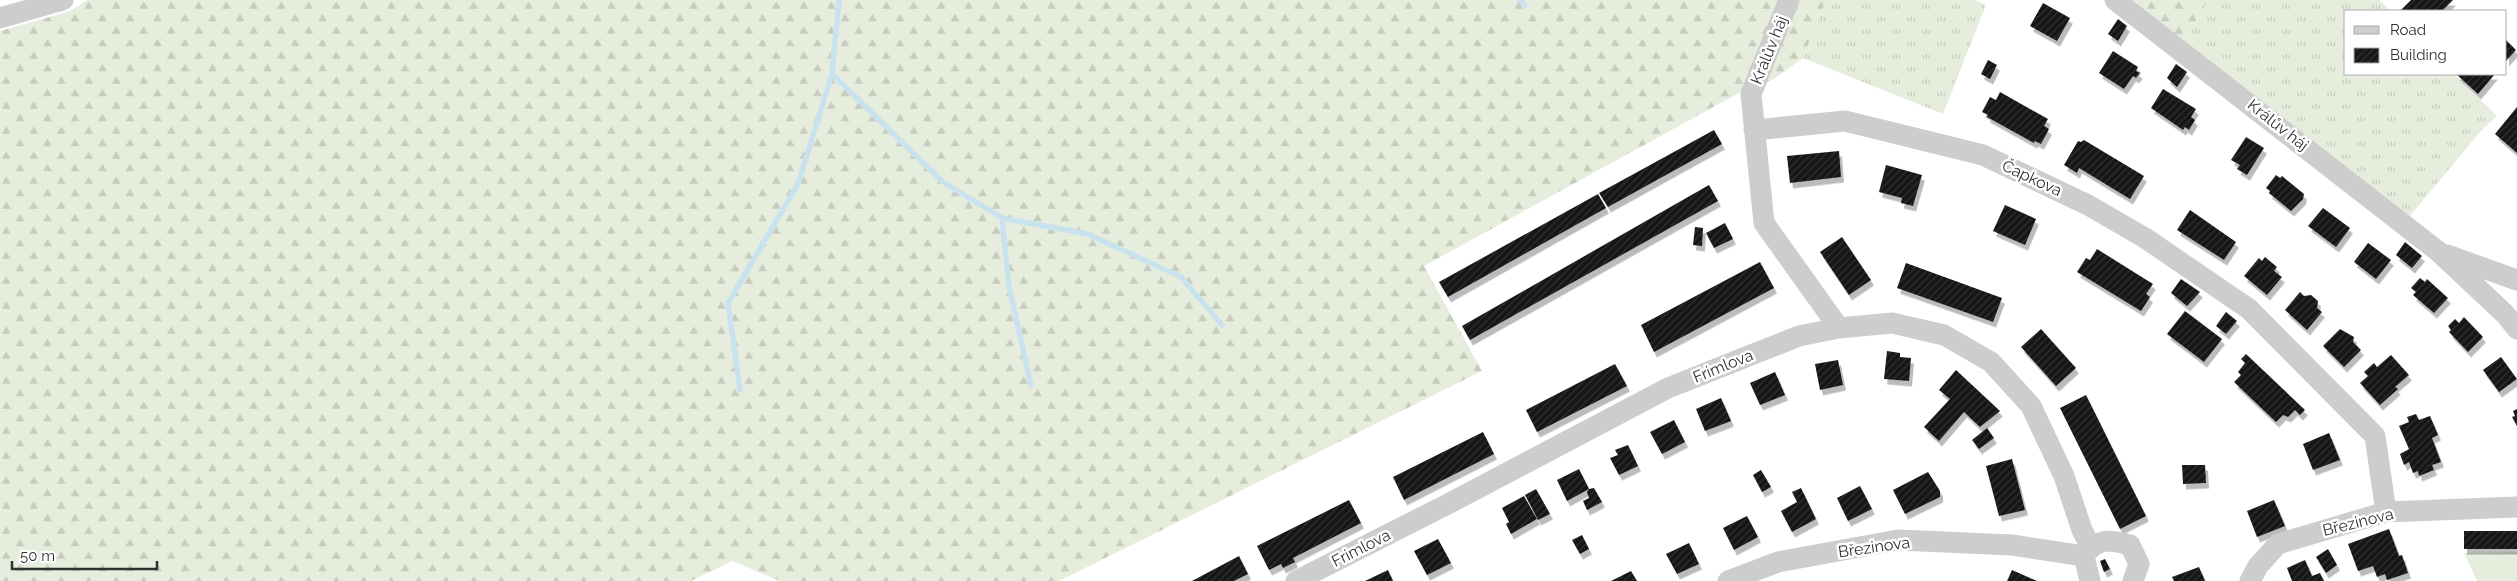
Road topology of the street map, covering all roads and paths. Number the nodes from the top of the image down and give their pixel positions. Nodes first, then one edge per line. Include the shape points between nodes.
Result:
1 (63, 0) edge
2 (1789, 0) edge
3 (2115, 0) edge
4 (0, 18) edge
5 (1754, 130) junction
6 (2439, 252) junction
7 (2517, 280) edge
8 (1839, 328) junction
9 (2517, 329) edge
10 (2517, 507) edge
11 (2386, 512) junction
12 (2086, 544) junction
13 (1296, 581) edge
14 (1728, 581) edge
15 (2090, 581) edge
16 (2133, 581) edge
17 (2250, 581) edge

1 - 4 street
2 - 5 street, Králův háj via 1751,94
3 - 6 street, Králův háj
5 - 8 street via 1764,223
5 - 11 street, Čapkova via 1845,122 1983,155 2088,204 2145,238 2249,309 2374,436
6 - 7 street, Králův háj
6 - 9 street, Králův háj
8 - 12 street, Frimlova via 1892,323 1944,335 1991,362 2032,406 2064,476
8 - 13 street, Frimlova via 1799,336 1668,388
10 - 11 street, Březinova
11 - 17 street, Březinova via 2278,544 2258,566
12 - 14 street, Březinova via 2012,545 1898,540 1778,562
12 - 15 street
12 - 16 street, Březinova via 2111,540 2130,545 2139,564

